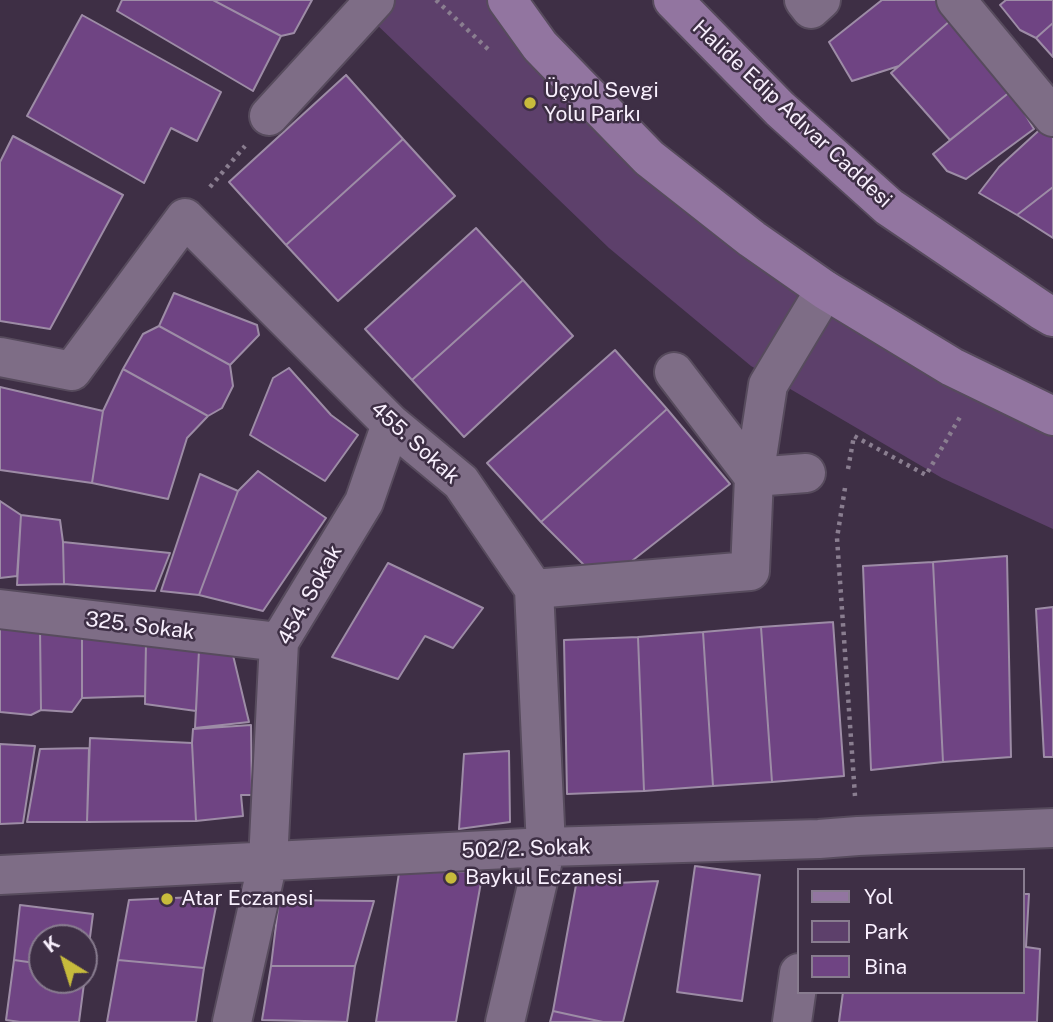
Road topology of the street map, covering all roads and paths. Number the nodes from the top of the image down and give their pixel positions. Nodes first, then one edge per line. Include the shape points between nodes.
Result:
1 (374, 0) edge
2 (507, 0) edge
3 (673, 0) edge
4 (804, 0) edge
5 (821, 0) edge
6 (956, 0) edge
7 (269, 116) joint
8 (1053, 117) edge
9 (185, 218) junction
10 (825, 290) junction
11 (1053, 317) edge
12 (0, 357) edge
13 (674, 372) dead end
14 (965, 407) dead end
15 (1053, 416) edge
16 (391, 424) junction
17 (806, 473) dead end
18 (847, 474) dead end
19 (754, 477) junction
20 (845, 487) dead end
21 (534, 589) junction
22 (0, 609) edge
23 (279, 642) junction
24 (1053, 828) edge
25 (858, 836) junction
26 (546, 847) junction
27 (817, 855) edge
28 (268, 861) junction
29 (0, 875) edge
30 (797, 987) edge
31 (232, 1022) edge
32 (505, 1022) edge
33 (792, 1022) edge

1 - 7 street
2 - 10 main road via 540,46 649,158
3 - 11 main road, Halide Edip Adıvar Caddesi via 780,109 889,207
4 - 5 street via 811,9
6 - 8 street
7 - 9 path
9 - 12 street via 72,372
9 - 16 street, 455. Sokak
10 - 15 main road via 952,367
10 - 19 street via 768,385
13 - 19 street
14 - 18 path via 926,475 853,436
16 - 21 street, 455. Sokak via 461,482
16 - 23 street, 454. Sokak via 364,502
17 - 19 street
19 - 21 street via 750,571
20 - 25 path via 837,538
21 - 26 street
22 - 23 street, 325. Sokak
23 - 28 street, 454. Sokak
24 - 25 street, 502/2. Sokak
25 - 27 street, 502/2. Sokak
26 - 27 street, 502/2. Sokak
26 - 28 street, 502/2. Sokak
26 - 32 street
28 - 29 street, 502/2. Sokak
28 - 31 street, 454. Sokak
30 - 33 street

